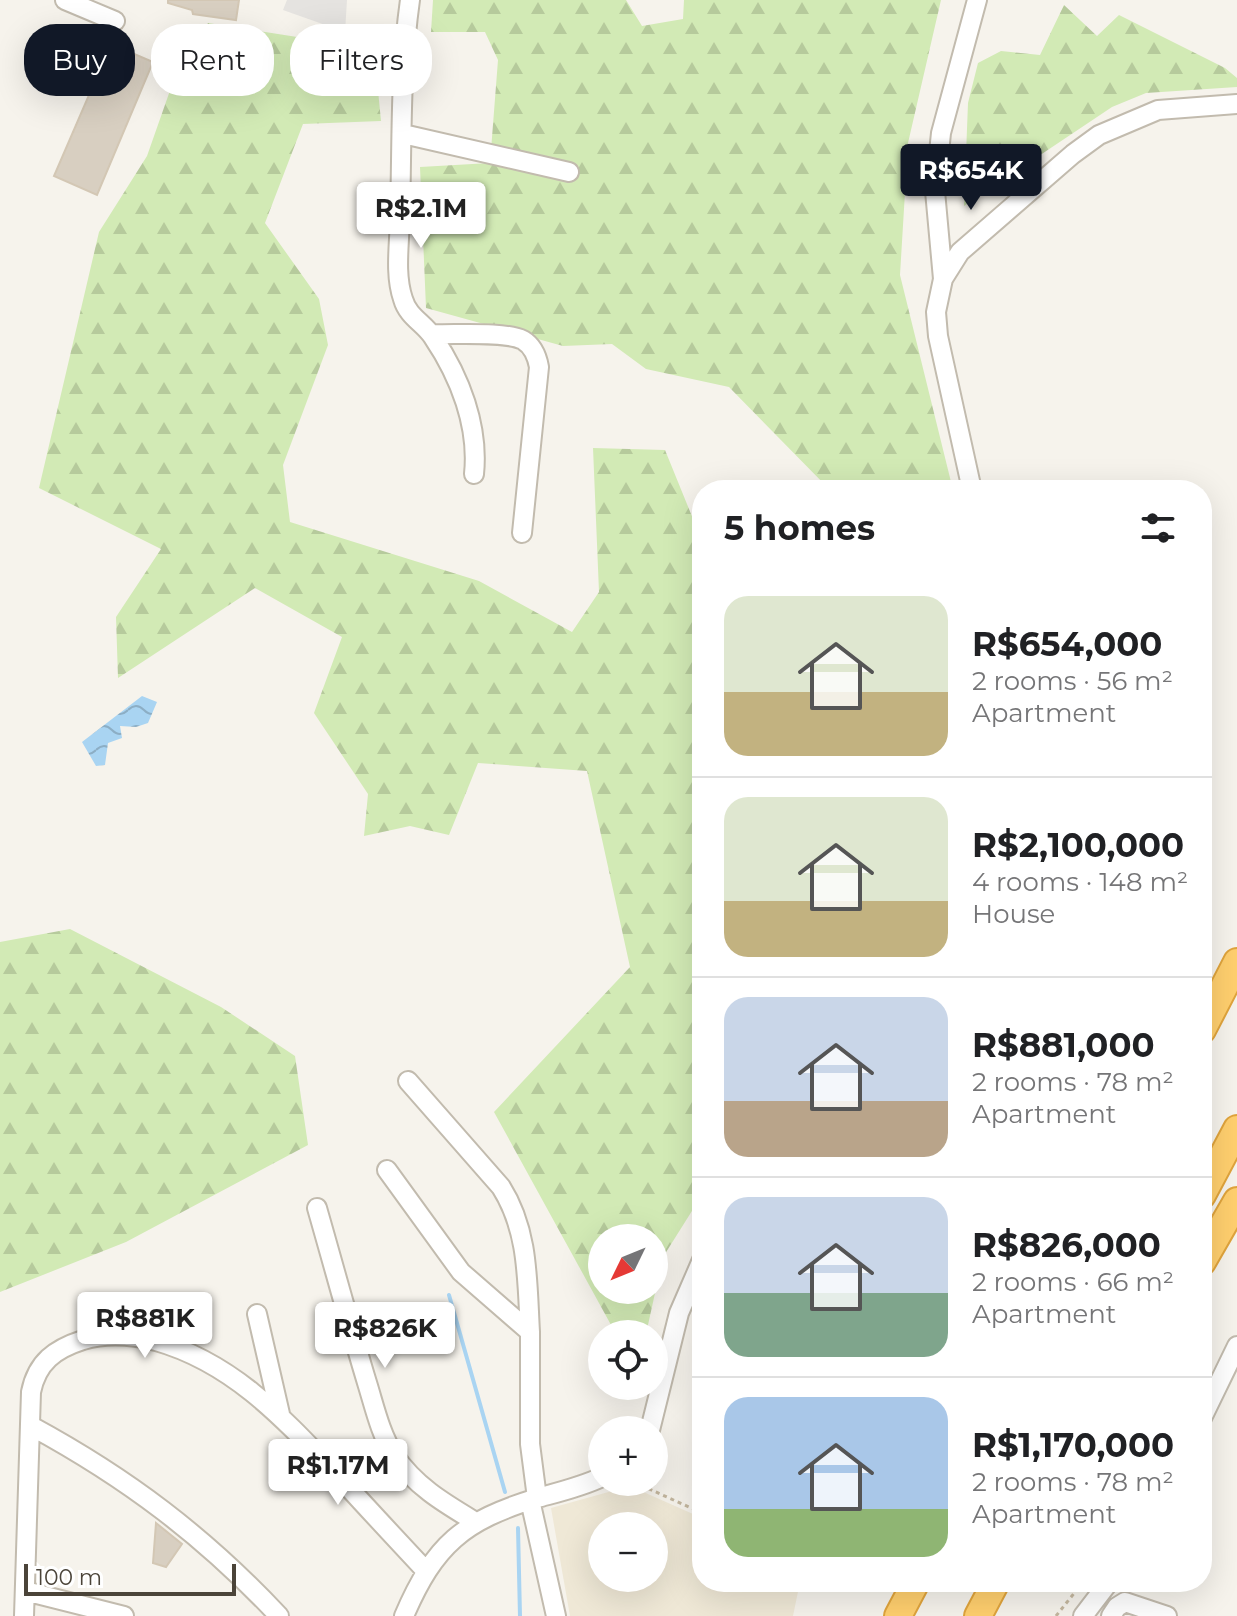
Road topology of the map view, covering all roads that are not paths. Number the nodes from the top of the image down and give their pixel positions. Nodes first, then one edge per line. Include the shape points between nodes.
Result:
1 (65, 0) edge
2 (410, 0) edge
3 (977, 0) edge
4 (84, 4) edge
5 (115, 21) dead end
6 (1237, 104) edge
7 (403, 134) junction
8 (569, 172) dead end
9 (943, 279) junction
10 (432, 334) junction
11 (474, 474) dead end
12 (970, 480) edge
13 (522, 533) dead end
14 (1237, 962) edge
15 (1212, 1011) edge
16 (408, 1081) dead end
17 (1237, 1129) edge
18 (387, 1170) dead end
19 (1212, 1176) edge
20 (1237, 1201) edge
21 (317, 1208) dead end
22 (1212, 1245) edge
23 (692, 1283) edge
24 (257, 1314) dead end
25 (530, 1332) junction
26 (1236, 1350) edge
27 (1212, 1398) edge
28 (280, 1414) junction
29 (653, 1416) edge
30 (31, 1426) junction
31 (588, 1482) edge
32 (534, 1499) junction
33 (474, 1521) junction
34 (426, 1571) junction
35 (25, 1591) junction
36 (911, 1592) edge
37 (991, 1592) edge
38 (1101, 1592) edge
39 (24, 1616) edge
40 (124, 1616) edge
41 (279, 1616) edge
42 (404, 1616) edge
43 (556, 1616) edge
44 (898, 1616) edge
45 (978, 1616) edge
46 (1083, 1616) edge
47 (1111, 1616) edge
48 (1167, 1616) edge

1 - 4 street
2 - 7 street
3 - 9 street via 941,133 935,191
4 - 5 street
6 - 9 street via 1158,110 1099,135 990,223 960,252
7 - 8 street
7 - 10 street via 401,296
9 - 12 street via 936,312 938,336
10 - 11 street via 475,431
10 - 13 street via 510,336 537,356
14 - 15 highway
16 - 25 street via 513,1206 523,1246
17 - 19 highway
18 - 25 street via 461,1272
20 - 22 highway
21 - 33 street via 361,1364 393,1453 433,1496
23 - 29 street via 679,1313
24 - 28 street
25 - 32 street
26 - 27 street
28 - 30 street via 216,1365 181,1348 111,1335 49,1356 33,1378
28 - 34 street
30 - 35 street
30 - 41 street via 130,1485 183,1525
31 - 32 street
32 - 33 street
32 - 43 street
33 - 34 street
34 - 42 street
35 - 39 street
35 - 40 street
36 - 44 highway
37 - 45 highway
38 - 46 street
47 - 48 street via 1120,1603 1130,1602

